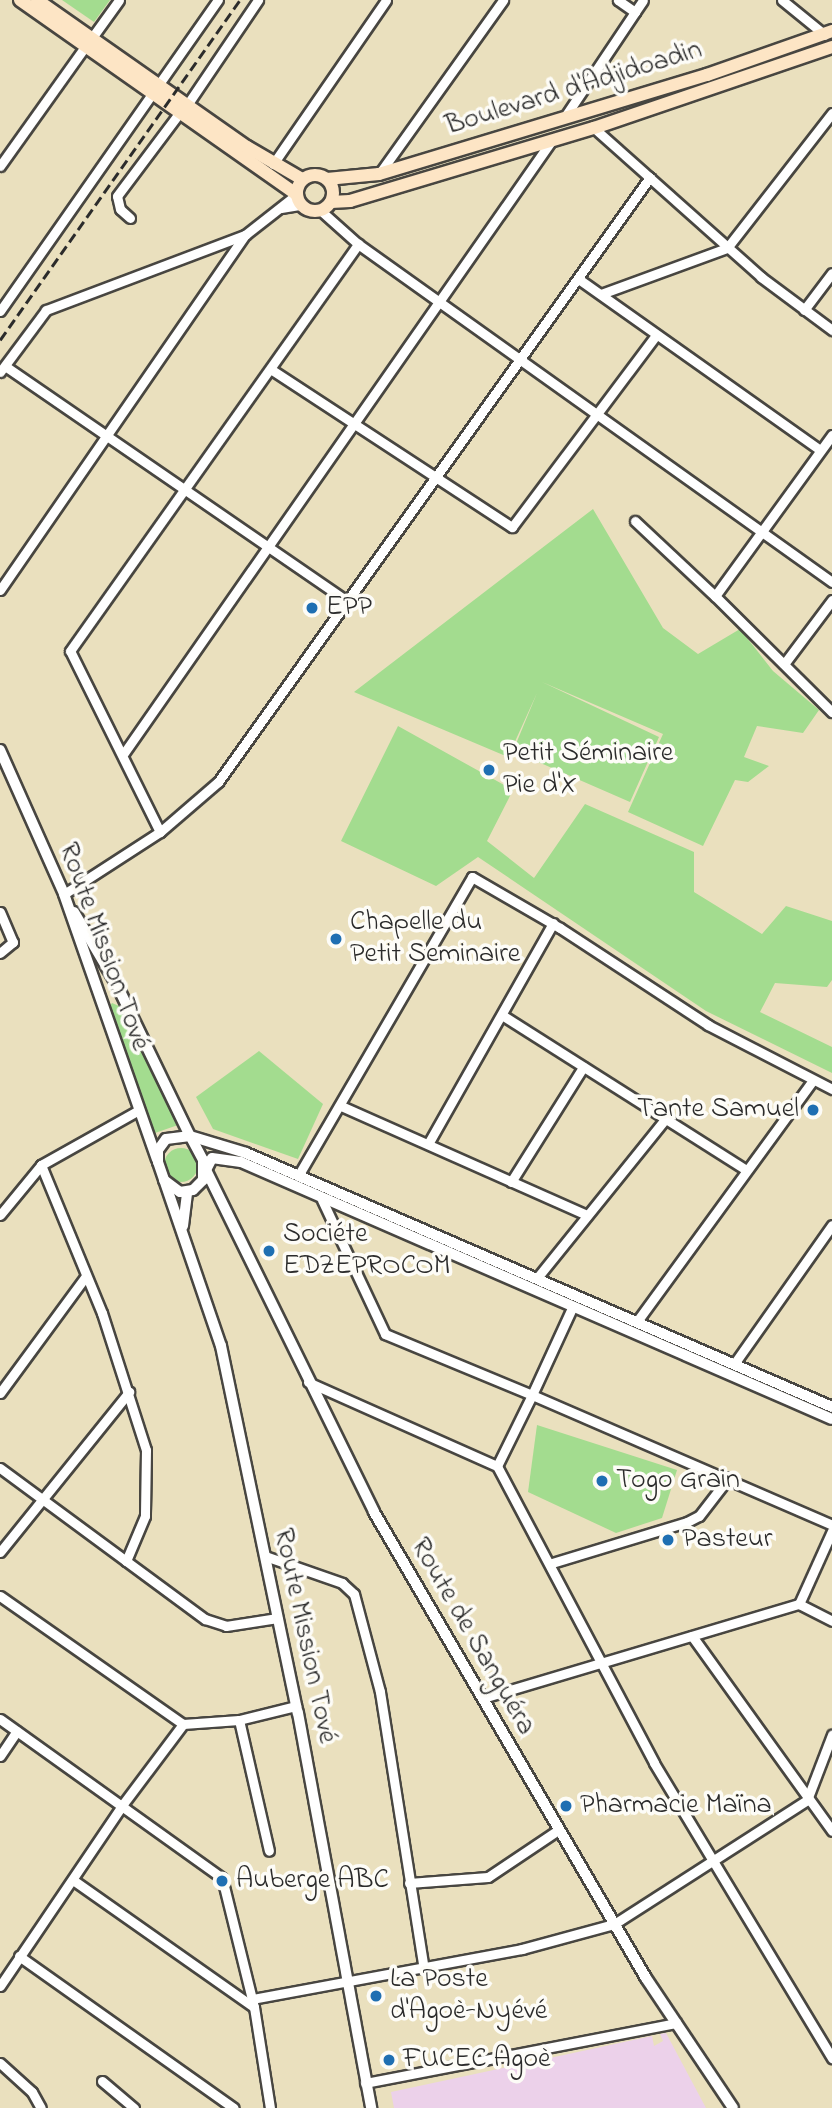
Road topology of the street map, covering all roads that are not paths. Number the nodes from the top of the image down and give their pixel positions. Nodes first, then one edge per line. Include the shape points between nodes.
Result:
1 (20, 0) edge
2 (37, 0) edge
3 (119, 0) edge
4 (218, 0) edge
5 (258, 0) edge
6 (386, 0) edge
7 (503, 0) edge
8 (618, 0) edge
9 (643, 0) edge
10 (782, 0) edge
11 (635, 12) junction
12 (828, 33) edge
13 (88, 43) junction
14 (831, 49) edge
15 (156, 90) junction
16 (183, 109) junction
17 (832, 113) edge
18 (564, 119) junction
19 (594, 128) junction
20 (552, 140) junction
21 (273, 164) junction
22 (0, 166) edge
23 (379, 174) junction
24 (650, 177) junction
25 (327, 179) junction
26 (302, 180) junction
27 (298, 198) junction
28 (326, 206) junction
29 (130, 219) dead end
30 (244, 235) junction
31 (358, 244) junction
32 (727, 248) junction
33 (832, 272) edge
34 (580, 280) junction
35 (601, 294) junction
36 (440, 302) junction
37 (804, 310) junction
38 (0, 311) edge
39 (832, 330) edge
40 (656, 335) junction
41 (520, 358) junction
42 (2, 369) edge
43 (272, 370) junction
44 (598, 412) junction
45 (354, 425) junction
46 (832, 435) edge
47 (106, 436) junction
48 (820, 450) junction
49 (435, 480) junction
50 (187, 490) junction
51 (635, 521) dead end
52 (762, 529) junction
53 (268, 547) junction
54 (832, 582) edge
55 (0, 590) edge
56 (715, 596) junction
57 (832, 600) edge
58 (348, 602) junction
59 (784, 664) junction
60 (832, 712) edge
61 (0, 750) edge
62 (124, 753) junction
63 (160, 832) junction
64 (64, 894) junction
65 (0, 912) edge
66 (553, 923) junction
67 (0, 953) edge
68 (116, 983) junction
69 (95, 992) junction
70 (502, 1015) junction
71 (583, 1067) junction
72 (813, 1080) junction
73 (832, 1089) edge
74 (341, 1105) junction
75 (139, 1110) junction
76 (666, 1118) junction
77 (190, 1136) junction
78 (428, 1144) junction
79 (158, 1163) junction
80 (41, 1165) junction
81 (206, 1170) junction
82 (746, 1170) junction
83 (298, 1176) junction
84 (164, 1180) junction
85 (511, 1182) junction
86 (199, 1186) junction
87 (187, 1192) junction
88 (322, 1200) junction
89 (0, 1214) edge
90 (587, 1215) junction
91 (233, 1219) junction
92 (832, 1225) edge
93 (183, 1239) junction
94 (86, 1276) junction
95 (537, 1278) junction
96 (578, 1295) junction
97 (572, 1307) junction
98 (638, 1320) junction
99 (732, 1369) junction
100 (306, 1381) junction
101 (129, 1392) junction
102 (0, 1393) edge
103 (532, 1395) junction
104 (832, 1407) edge
105 (832, 1419) edge
106 (498, 1466) junction
107 (0, 1468) edge
108 (729, 1477) junction
109 (44, 1499) junction
110 (832, 1525) edge
111 (832, 1531) edge
112 (0, 1552) edge
113 (265, 1556) junction
114 (126, 1560) junction
115 (552, 1563) junction
116 (0, 1596) edge
117 (799, 1604) junction
118 (277, 1618) junction
119 (832, 1621) edge
120 (692, 1636) junction
121 (600, 1665) junction
122 (483, 1698) junction
123 (296, 1706) junction
124 (0, 1719) edge
125 (239, 1720) junction
126 (183, 1724) junction
127 (17, 1731) junction
128 (832, 1735) edge
129 (0, 1756) edge
130 (807, 1800) junction
131 (123, 1804) junction
132 (558, 1830) junction
133 (832, 1831) edge
134 (268, 1851) dead end
135 (710, 1862) junction
136 (73, 1880) junction
137 (410, 1883) junction
138 (614, 1924) junction
139 (19, 1956) junction
140 (424, 1969) junction
141 (347, 1982) junction
142 (0, 1986) edge
143 (253, 2003) junction
144 (676, 2023) junction
145 (832, 2058) edge
146 (0, 2063) edge
147 (102, 2081) dead end
148 (365, 2083) junction
149 (41, 2108) edge
150 (135, 2108) edge
151 (234, 2108) edge
152 (270, 2108) edge
153 (371, 2108) edge
154 (733, 2108) edge

1 - 13 main road
2 - 13 main road
3 - 13 street
4 - 15 street
5 - 16 street
6 - 21 street
7 - 23 street
8 - 11 street
9 - 11 street
10 - 12 street
11 - 18 street
12 - 18 main road, Boulevard d'Adjidoadin
13 - 15 main road
13 - 22 street
14 - 19 main road, Boulevard d'Adjidoadin
15 - 16 main road
15 - 38 street
16 - 21 main road
16 - 27 main road
16 - 29 street via 117,196 120,209
17 - 32 street
18 - 23 main road, Boulevard d'Adjidoadin
19 - 20 main road, Boulevard d'Adjidoadin
19 - 24 street
20 - 28 main road, Boulevard d'Adjidoadin
20 - 36 street
21 - 26 main road
23 - 25 main road, Boulevard d'Adjidoadin
24 - 32 street
24 - 34 street
25 - 26 main road, Boulevard d'Adjidoadin via 310,175
25 - 28 main road via 332,187
26 - 27 main road
27 - 28 main road
27 - 30 street
28 - 31 street
30 - 42 street via 46,310
30 - 47 street
31 - 36 street
31 - 43 street
32 - 35 street
32 - 37 street
33 - 37 street
34 - 35 street
34 - 41 street
35 - 40 street
36 - 41 street
36 - 45 street
37 - 39 street
40 - 44 street
40 - 48 street
41 - 44 street
41 - 49 street
42 - 47 street
43 - 45 street
43 - 50 street
44 - 49 street via 515,526
44 - 52 street
45 - 49 street
45 - 53 street
46 - 48 street
47 - 50 street
47 - 55 street
48 - 52 street
49 - 58 street
50 - 53 street
50 - 62 street via 70,651
51 - 56 street
52 - 54 street
52 - 56 street
53 - 58 street
53 - 62 street
56 - 59 street
57 - 59 street
58 - 63 street via 218,782
59 - 60 street
61 - 64 street, Route Mission Tové
62 - 63 street
63 - 64 street
64 - 68 street
64 - 69 street, Route Mission Tové
65 - 67 street via 13,942
66 - 70 street
66 - 72 street via 708,1025
66 - 74 street via 478,879 468,879
68 - 69 street
68 - 77 street
69 - 75 street, Route Mission Tové
70 - 71 street
70 - 78 street
71 - 76 street
71 - 85 street
72 - 73 street
72 - 82 street
74 - 78 street
74 - 83 street
75 - 79 street, Route Mission Tové
75 - 80 street
76 - 82 street
76 - 90 street
77 - 79 street via 166,1139 158,1150
77 - 81 street
77 - 83 street via 246,1153
78 - 85 street
79 - 84 street
80 - 89 street
80 - 94 street
81 - 86 street
81 - 88 street via 212,1158 225,1157
81 - 91 street, Route de Sanguéra
82 - 98 street
83 - 95 street
84 - 87 street
84 - 93 street, Route Mission Tové
85 - 90 street
86 - 87 street
86 - 91 street via 203,1182
87 - 93 street via 182,1203
88 - 97 street
88 - 103 street via 385,1334
90 - 95 street
91 - 100 street, Route de Sanguéra
92 - 99 street
93 - 113 street, Route Mission Tové via 221,1346
94 - 101 street
94 - 102 street
95 - 96 street
96 - 97 street
96 - 98 street
97 - 99 street
97 - 103 street
98 - 99 street
99 - 104 street
99 - 105 street
100 - 106 street
100 - 122 street, Route de Sanguéra via 374,1512
101 - 109 street
101 - 114 street via 146,1450 149,1480 145,1516
103 - 106 street
103 - 108 street
106 - 115 street
107 - 109 street
108 - 110 street
108 - 115 street via 699,1516 687,1522
109 - 112 street
109 - 114 street
111 - 117 street
113 - 118 street, Route Mission Tové
113 - 137 street via 342,1583 354,1594 380,1692
114 - 118 street via 214,1624
115 - 121 street
116 - 126 street
117 - 119 street
117 - 120 street
118 - 123 street, Route Mission Tové
120 - 121 street
120 - 130 street
121 - 122 street
121 - 135 street
122 - 132 street, Route de Sanguéra
123 - 125 street
123 - 141 street, Route Mission Tové
124 - 127 street
125 - 126 street
125 - 134 street
126 - 131 street
127 - 129 street
127 - 131 street
128 - 130 street
130 - 133 street
130 - 135 street
131 - 136 street
131 - 143 street via 222,1878
132 - 137 street via 488,1877
132 - 138 street, Route de Sanguéra
135 - 138 street
135 - 145 street
136 - 139 street
136 - 143 street
137 - 140 street
138 - 140 street
138 - 144 street, Route de Sanguéra
139 - 142 street
139 - 151 street
140 - 141 street
141 - 143 street
141 - 148 street, Route Mission Tové
143 - 152 street
144 - 148 street
144 - 154 street, Route de Sanguéra
146 - 149 street via 33,2092
147 - 150 street
148 - 153 street, Route Mission Tové

